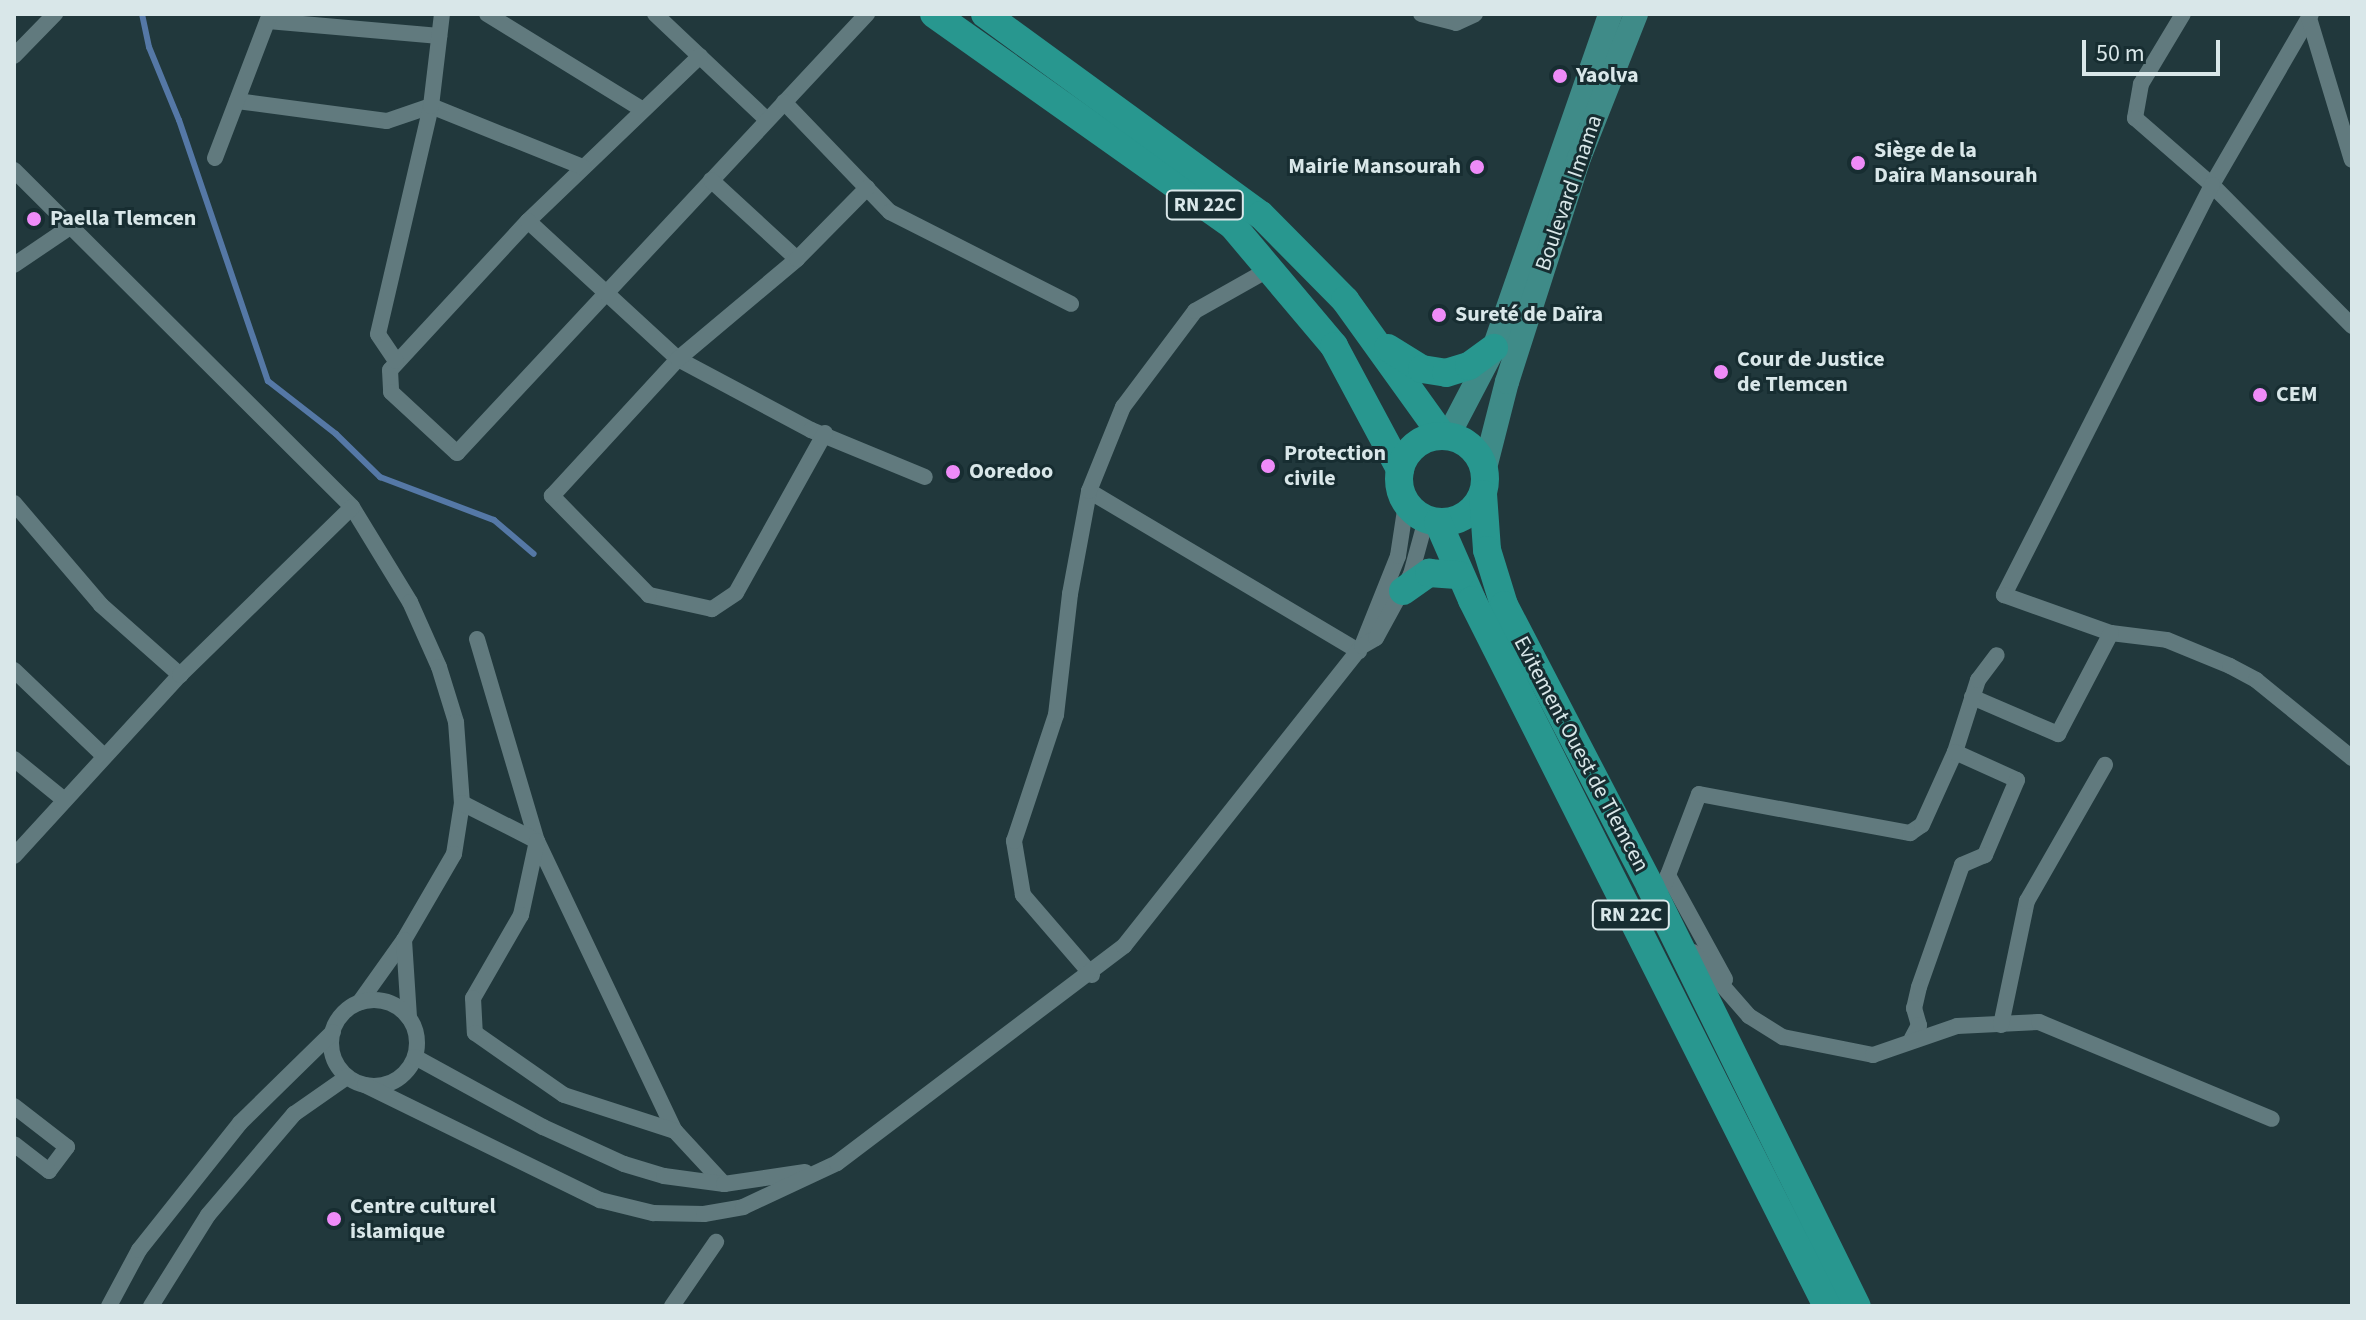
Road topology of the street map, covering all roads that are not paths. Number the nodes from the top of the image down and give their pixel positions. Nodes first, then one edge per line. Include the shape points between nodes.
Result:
1 (55, 14) edge
2 (442, 14) edge
3 (487, 14) edge
4 (655, 14) edge
5 (867, 14) edge
6 (934, 14) edge
7 (985, 14) edge
8 (1421, 14) edge
9 (1475, 14) edge
10 (1610, 14) edge
11 (1636, 14) edge
12 (2183, 14) edge
13 (2310, 16) edge
14 (269, 18) edge
15 (439, 36) junction
16 (14, 56) edge
17 (700, 56) junction
18 (237, 101) junction
19 (784, 102) junction
20 (431, 106) junction
21 (643, 110) junction
22 (767, 120) junction
23 (215, 158) dead end
24 (2352, 160) edge
25 (583, 167) junction
26 (14, 170) edge
27 (711, 180) junction
28 (2212, 185) junction
29 (867, 188) junction
30 (528, 221) junction
31 (70, 227) junction
32 (797, 259) junction
33 (14, 265) edge
34 (1273, 267) junction
35 (603, 293) junction
36 (1071, 304) dead end
37 (2352, 326) edge
38 (1373, 335) junction
39 (1494, 348) junction
40 (678, 359) junction
41 (396, 361) junction
42 (825, 433) junction
43 (1445, 436) junction
44 (1400, 469) junction
45 (925, 477) dead end
46 (1484, 481) junction
47 (1089, 491) junction
48 (14, 503) edge
49 (352, 507) junction
50 (1423, 515) junction
51 (1460, 575) junction
52 (1403, 591) junction
53 (2111, 633) junction
54 (477, 639) dead end
55 (1360, 648) junction
56 (1997, 655) dead end
57 (14, 670) edge
58 (180, 675) junction
59 (1972, 697) junction
60 (1955, 752) junction
61 (103, 755) junction
62 (2352, 758) edge
63 (14, 759) edge
64 (2105, 765) dead end
65 (63, 799) junction
66 (462, 803) junction
67 (537, 841) junction
68 (14, 856) edge
69 (1661, 884) junction
70 (1671, 927) junction
71 (404, 940) junction
72 (1092, 975) junction
73 (359, 1003) junction
74 (1740, 1006) junction
75 (409, 1018) junction
76 (2001, 1025) junction
77 (333, 1032) junction
78 (1912, 1038) junction
79 (415, 1057) junction
80 (347, 1077) junction
81 (365, 1085) junction
82 (14, 1106) edge
83 (2272, 1119) dead end
84 (675, 1131) junction
85 (14, 1144) edge
86 (837, 1163) junction
87 (724, 1184) junction
88 (716, 1242) dead end
89 (109, 1306) edge
90 (151, 1306) edge
91 (672, 1306) edge
92 (1827, 1306) edge
93 (1857, 1306) edge

1 - 16 street
2 - 15 street
3 - 21 street
4 - 17 street
5 - 19 street
6 - 34 highway, RN 22C via 1233,226
7 - 38 highway, RN 22C via 1261,215 1317,268
8 - 9 street via 1456,23
10 - 39 main road, Boulevard Imama
11 - 46 main road, Boulevard Imama via 1579,158 1507,382
12 - 28 street via 2141,84 2135,118
13 - 24 street
13 - 28 street
14 - 15 street
14 - 18 street
15 - 20 street
17 - 21 street
17 - 22 street
18 - 20 street via 387,121
18 - 23 street
19 - 22 street
19 - 29 street
20 - 25 street
20 - 41 street via 378,334
21 - 25 street
22 - 27 street
25 - 30 street
26 - 31 street
27 - 32 street
27 - 35 street
28 - 37 street
28 - 53 street via 2004,595
29 - 32 street
29 - 36 street via 890,212
30 - 35 street
30 - 41 street
31 - 33 street
31 - 49 street
32 - 40 street
34 - 44 highway, RN 22C via 1334,346
34 - 47 street via 1195,311 1123,407
35 - 40 street
35 - 41 street via 457,453 391,392 390,370
38 - 39 highway via 1402,358 1434,372 1458,371
38 - 43 highway, RN 22C
39 - 43 main road, Boulevard Imama
40 - 42 street
40 - 42 street via 552,496 649,595 712,609 736,593
42 - 45 street
43 - 44 highway via 1411,449
43 - 46 highway via 1471,446
44 - 50 highway
46 - 50 highway via 1473,510
46 - 69 highway, Evitement Ouest de Tlemcen / RN 22C via 1487,550 1504,605
47 - 55 street
47 - 72 street via 1056,715 1014,841 1023,895
48 - 58 street via 101,605
49 - 58 street
49 - 66 street via 410,602 439,667 456,722
50 - 51 highway, Evitement Ouest de Tlemcen / RN 22C
50 - 52 street
50 - 55 street via 1398,556
51 - 52 highway via 1429,573
51 - 92 highway, Evitement Ouest de Tlemcen / RN 22C
52 - 55 street via 1376,638
53 - 59 street via 2058,734
53 - 62 street via 2167,640 2230,666 2256,680
54 - 67 street
55 - 72 street via 1124,946
56 - 59 street
57 - 61 street
58 - 61 street
59 - 60 street
60 - 69 street via 1922,825 1910,833 1699,794
60 - 78 street via 2017,780 1985,855 1962,865 1919,987 1914,1008 1919,1025
61 - 65 street
63 - 65 street
64 - 76 street via 2027,901
65 - 68 street
66 - 67 street
66 - 71 street via 454,854
67 - 84 street
67 - 84 street via 521,915 473,998 475,1033 564,1095
69 - 70 highway, Evitement Ouest de Tlemcen / RN 22C
69 - 74 street
70 - 74 street
70 - 93 highway, Evitement Ouest de Tlemcen / RN 22C
71 - 73 street
71 - 75 street
72 - 86 street
73 - 75 street via 386,1002
73 - 77 street via 343,1014
74 - 78 street via 1783,1037 1873,1055
75 - 79 street via 417,1043
76 - 78 street via 1957,1026
76 - 83 street via 2039,1022
77 - 80 street via 333,1056
77 - 89 street via 240,1123 139,1250
79 - 81 street via 390,1084
79 - 87 street via 624,1164
80 - 81 street
80 - 90 street via 294,1114 208,1215
81 - 86 street via 600,1200 653,1213 704,1214 743,1207
82 - 85 street via 67,1147 49,1171
84 - 87 street
86 - 87 street via 781,1179
88 - 91 street

